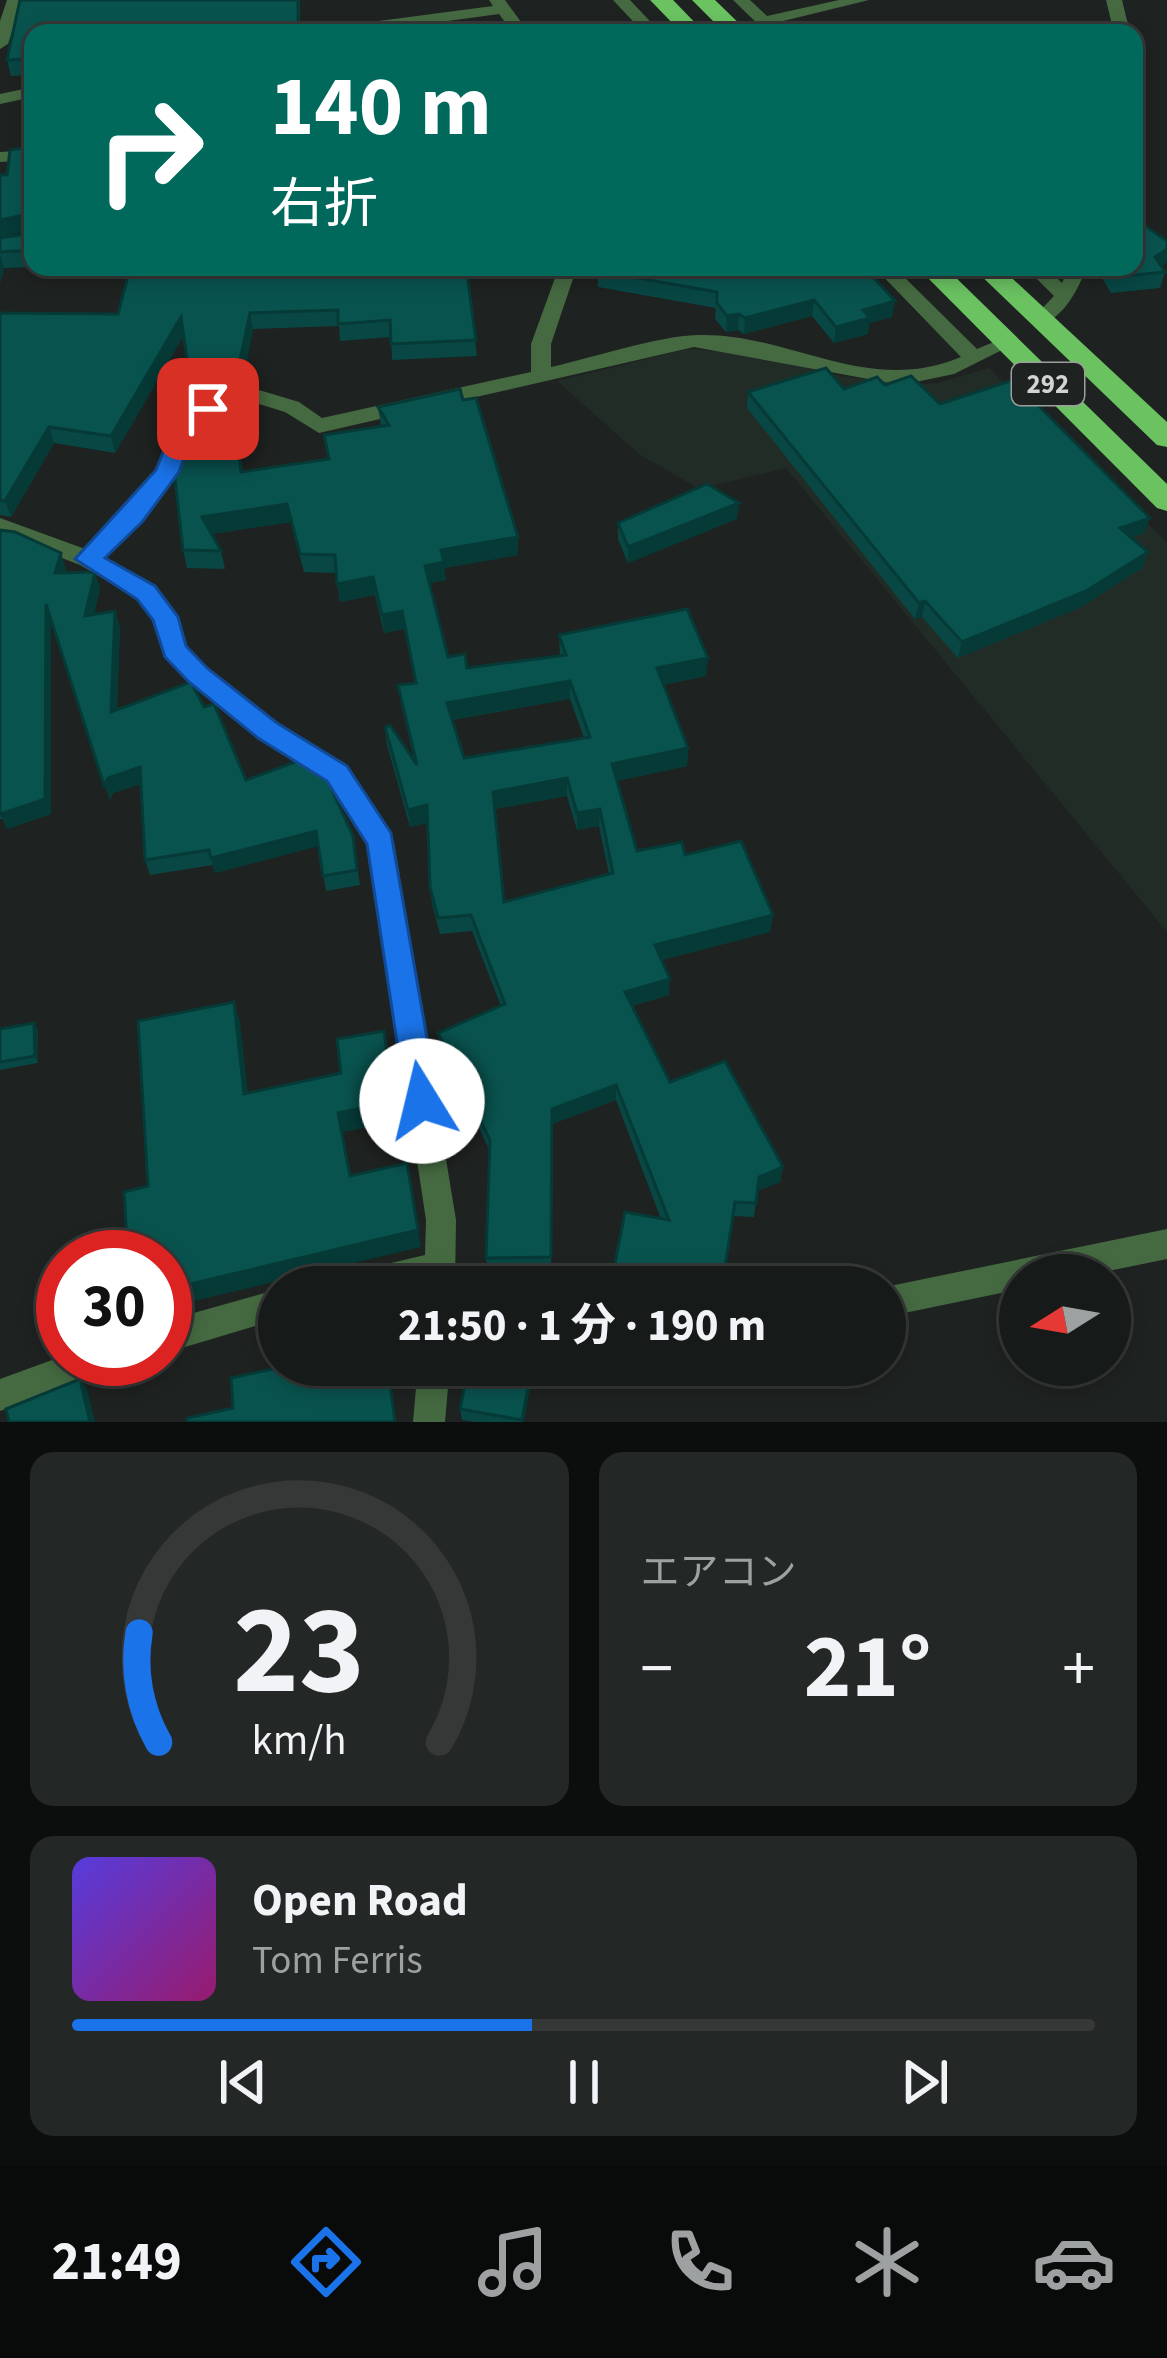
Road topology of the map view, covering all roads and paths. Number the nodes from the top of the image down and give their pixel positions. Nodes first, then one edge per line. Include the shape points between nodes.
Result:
1 (15, 0) edge
2 (621, 0) edge
3 (661, 0) edge
4 (703, 0) edge
5 (741, 0) edge
6 (861, 0) edge
7 (501, 5) edge
8 (382, 24) edge
9 (644, 24) edge
10 (685, 24) edge
11 (728, 24) edge
12 (767, 24) edge
13 (780, 24) edge
14 (0, 44) edge
15 (565, 276) edge
16 (892, 276) edge
17 (939, 276) edge
18 (995, 276) edge
19 (1044, 276) edge
20 (1074, 276) edge
21 (1065, 296) junction
22 (1041, 320) junction
23 (1006, 343) junction
24 (974, 358) junction
25 (541, 378) junction
26 (1167, 439) edge
27 (1167, 501) edge
28 (0, 526) edge
29 (88, 559) junction
30 (1167, 1244) edge
31 (440, 1266) edge
32 (906, 1297) edge
33 (258, 1310) edge
34 (192, 1329) edge
35 (36, 1382) edge
36 (432, 1386) edge
37 (0, 1395) edge
38 (428, 1422) edge

1 - 14 street
2 - 9 street
3 - 10 highway
4 - 11 highway
5 - 12 street
6 - 13 street
7 - 8 street
15 - 25 street via 541,344
16 - 24 street
17 - 23 highway, 292
18 - 22 highway, 292
19 - 21 street
20 - 21 street
21 - 22 street
22 - 26 highway, 292
23 - 24 street
23 - 27 highway, 292
24 - 25 street via 924,377 694,340
25 - 29 street via 319,426 259,397 208,409 181,432 167,472 134,515
28 - 29 street
29 - 31 street via 146,593 165,617 174,650 198,675 337,773 381,842 441,1220
30 - 32 street
33 - 34 street
35 - 37 street
36 - 38 street

